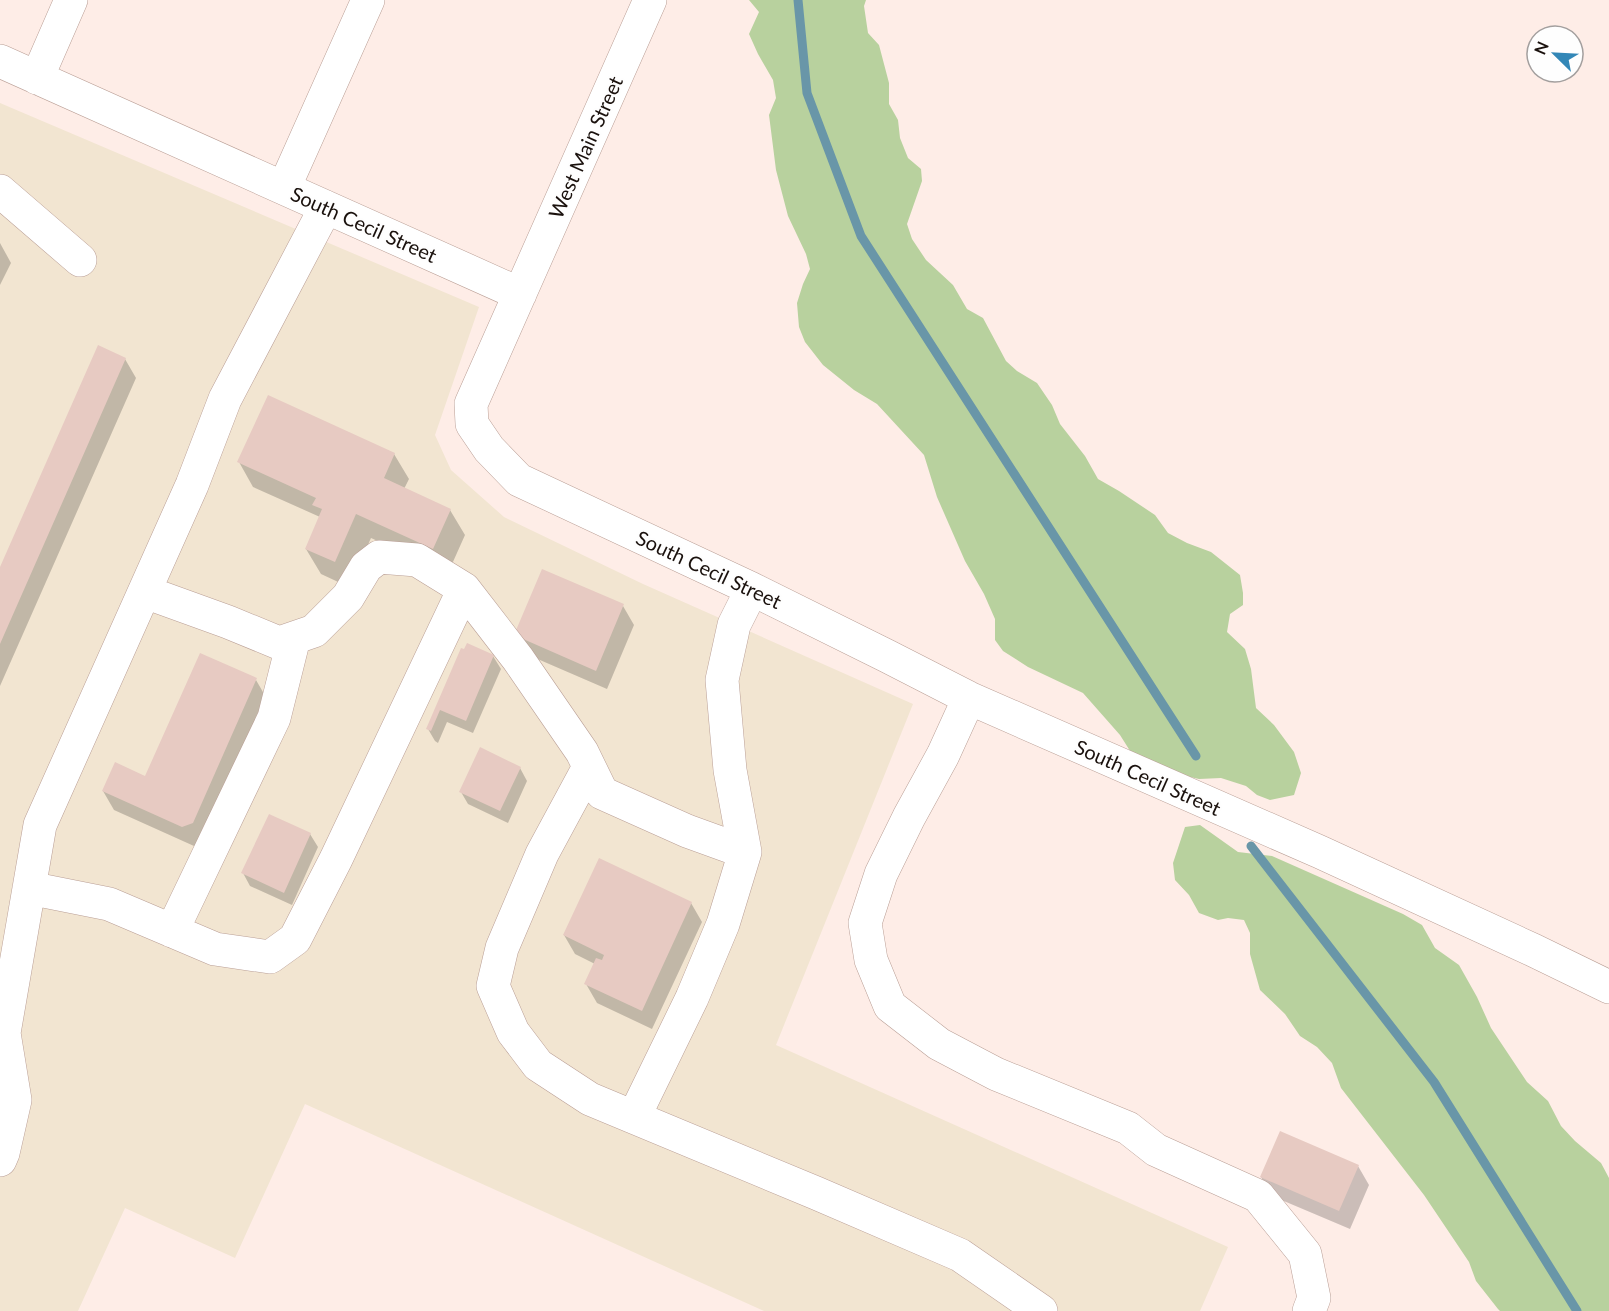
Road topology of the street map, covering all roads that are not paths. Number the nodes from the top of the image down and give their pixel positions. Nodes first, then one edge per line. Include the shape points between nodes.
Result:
1 (71, 0) edge
2 (368, 0) edge
3 (650, 0) edge
4 (0, 62) edge
5 (37, 78) junction
6 (284, 188) junction
7 (0, 191) edge
8 (326, 207) junction
9 (80, 260) dead end
10 (520, 294) junction
11 (464, 589) junction
12 (752, 589) junction
13 (145, 592) junction
14 (294, 638) junction
15 (969, 698) junction
16 (589, 767) junction
17 (745, 852) junction
18 (29, 888) junction
19 (172, 931) junction
20 (1609, 987) edge
21 (634, 1117) junction
22 (0, 1160) edge
23 (1041, 1311) edge
24 (1309, 1311) edge

1 - 5 street
2 - 6 street
3 - 10 street, West Main Street
4 - 5 street, South Cecil Street
5 - 6 street, South Cecil Street
6 - 8 street, South Cecil Street
7 - 9 street
8 - 10 street, South Cecil Street
8 - 13 street via 225,399
10 - 12 street, South Cecil Street via 471,404 472,424 489,449 519,480
11 - 14 street via 417,560 379,557 366,567 348,597 314,631
11 - 16 street via 518,659
11 - 19 street via 295,939 270,957 215,949
12 - 15 street, South Cecil Street
12 - 17 street via 734,625 722,680 730,770
13 - 14 street via 279,643
13 - 18 street via 40,825
14 - 19 street via 274,718
15 - 20 street, South Cecil Street via 1320,852
15 - 24 street via 881,874 865,923 871,960 890,1006 939,1044 996,1074 1128,1128 1156,1150 1258,1196 1305,1254 1314,1298
16 - 17 street via 602,793
16 - 21 street via 542,854 502,948 493,986 513,1032 538,1065 590,1099
17 - 21 street via 719,935
18 - 19 street via 109,904
18 - 22 street via 4,1033 15,1100
21 - 23 street via 960,1255

